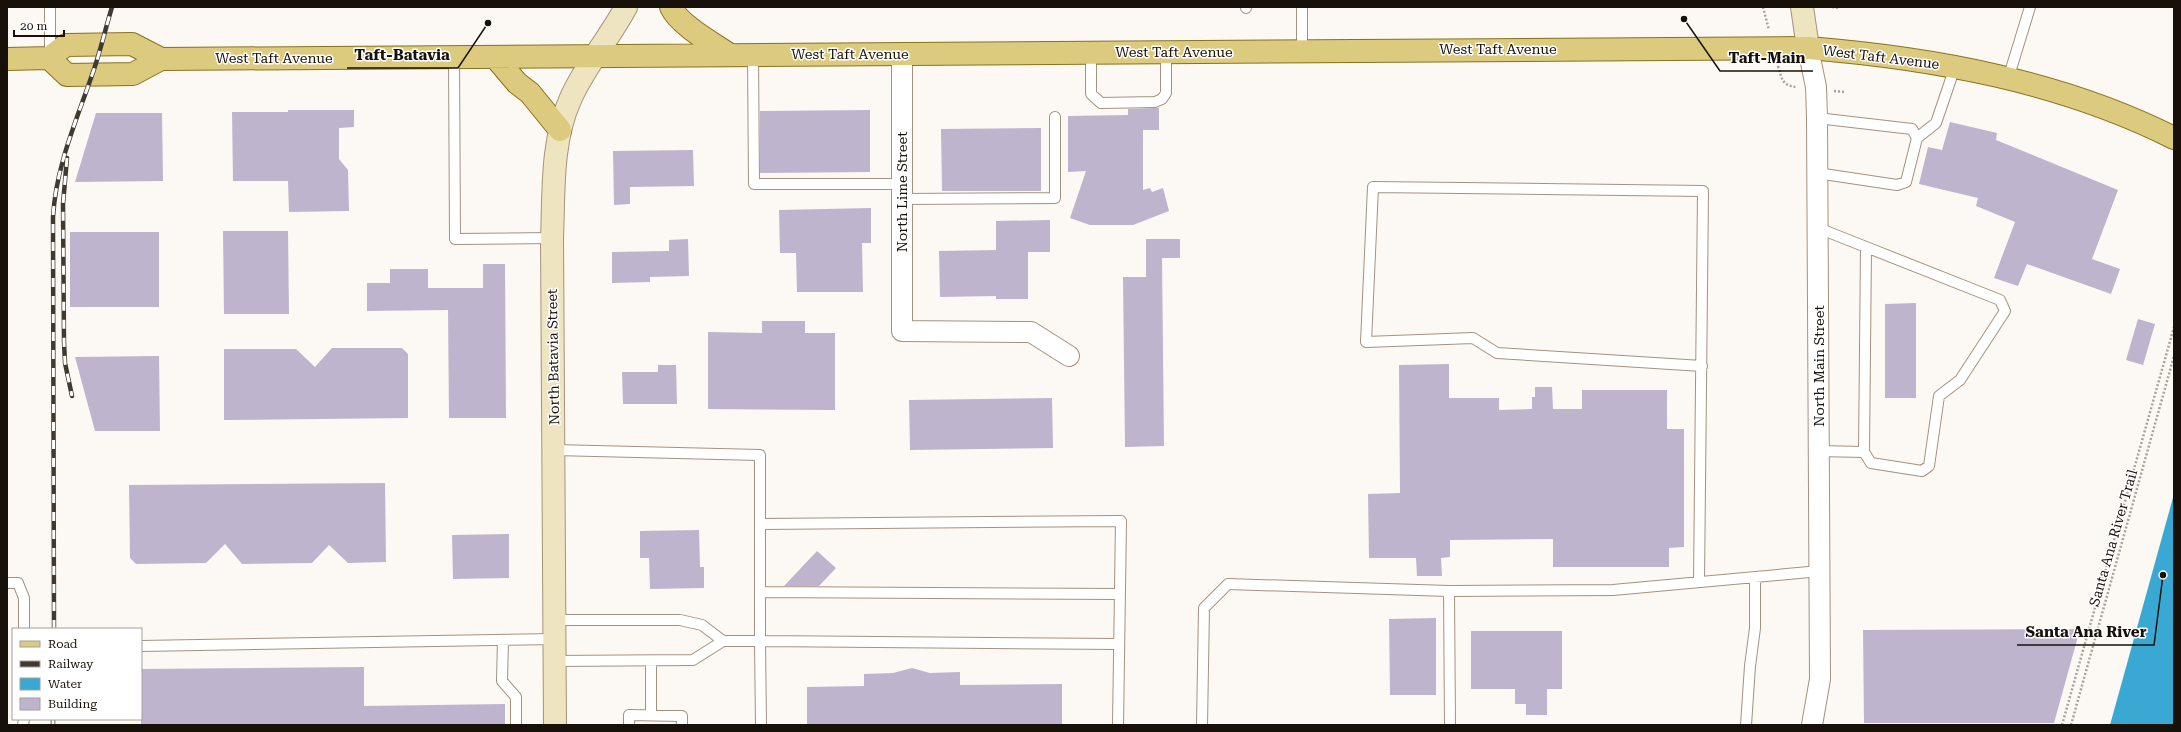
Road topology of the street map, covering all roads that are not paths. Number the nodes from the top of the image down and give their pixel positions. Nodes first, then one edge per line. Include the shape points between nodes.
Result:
1 (50, 7) edge
2 (626, 7) edge
3 (671, 7) edge
4 (1302, 7) edge
5 (1802, 7) edge
6 (2030, 7) edge
7 (1808, 48) junction
8 (1302, 51) junction
9 (1091, 52) junction
10 (1166, 52) junction
11 (902, 54) junction
12 (730, 55) junction
13 (753, 55) junction
14 (595, 56) junction
15 (454, 57) junction
16 (495, 57) junction
17 (50, 58) junction
18 (7, 59) edge
19 (161, 59) junction
20 (1955, 67) junction
21 (2008, 80) junction
22 (1055, 117) dead end
23 (1817, 118) junction
24 (560, 130) junction
25 (1917, 138) junction
26 (2174, 138) edge
27 (1817, 173) junction
28 (903, 192) junction
29 (1818, 228) junction
30 (552, 238) junction
31 (1866, 247) junction
32 (1068, 356) dead end
33 (1702, 366) junction
34 (554, 450) junction
35 (1819, 451) junction
36 (1864, 452) junction
37 (760, 524) junction
38 (1820, 571) junction
39 (1756, 577) junction
40 (1699, 582) junction
41 (7, 583) edge
42 (1449, 591) junction
43 (760, 592) junction
44 (1120, 594) junction
45 (24, 628) edge
46 (555, 630) junction
47 (503, 640) junction
48 (723, 642) junction
49 (760, 642) junction
50 (1119, 644) junction
51 (142, 646) edge
52 (555, 660) junction
53 (650, 660) junction
54 (651, 715) junction
55 (516, 725) edge
56 (555, 725) edge
57 (629, 725) edge
58 (682, 725) edge
59 (761, 725) edge
60 (1118, 725) edge
61 (1202, 725) edge
62 (1450, 725) edge
63 (1746, 725) edge
64 (1812, 725) edge

1 - 17 lane
2 - 14 main road, North Batavia Street
3 - 12 main road via 673,13 684,22
4 - 8 lane
5 - 7 main road, North Main Street
6 - 21 lane
7 - 8 main road, West Taft Avenue
7 - 20 main road, West Taft Avenue via 1862,52
7 - 23 street, North Main Street via 1816,87
8 - 10 main road, West Taft Avenue
9 - 10 main road, West Taft Avenue
9 - 10 lane via 1091,94 1100,103 1155,102 1162,99 1166,94
9 - 11 main road, West Taft Avenue
11 - 13 main road, West Taft Avenue
11 - 28 street, North Lime Street
12 - 13 main road, West Taft Avenue
12 - 14 main road, West Taft Avenue
13 - 28 lane via 754,184
14 - 16 main road, West Taft Avenue
14 - 24 main road, North Batavia Street via 569,101
15 - 16 main road, West Taft Avenue
15 - 19 main road, West Taft Avenue
15 - 30 lane via 455,239
16 - 24 main road via 517,83 530,93
17 - 18 main road
17 - 19 main road, West Taft Avenue via 66,45 132,44
17 - 19 main road, West Taft Avenue via 67,75 133,74
20 - 21 main road, West Taft Avenue
20 - 25 lane via 1936,123
21 - 26 main road, West Taft Avenue via 2077,99
22 - 28 lane via 1055,198
23 - 25 lane via 1912,129
23 - 27 street, North Main Street
24 - 30 main road, North Batavia Street via 555,159
25 - 27 lane via 1906,182 1897,185
27 - 29 street, North Main Street
28 - 32 street, North Lime Street via 902,331 1031,332
29 - 31 lane
29 - 35 street, North Main Street
30 - 34 main road, North Batavia Street
31 - 36 lane
31 - 36 lane via 2000,300 2005,311 1960,380 1939,396 1930,466 1922,471 1871,463
33 - 33 lane via 1703,191 1373,187 1366,342 1473,338 1497,353
33 - 40 lane
34 - 37 lane via 760,455
34 - 46 main road, North Batavia Street
35 - 36 lane
35 - 38 street, North Main Street
37 - 43 lane
37 - 44 lane via 1121,521
38 - 39 lane
38 - 64 street, North Main Street via 1820,679
39 - 40 lane
39 - 63 lane via 1755,628
40 - 42 lane via 1613,590
41 - 45 lane via 18,583 24,598
42 - 61 lane via 1228,584 1204,608
42 - 62 lane
43 - 44 lane
43 - 49 lane
44 - 50 lane
46 - 47 lane
46 - 48 lane via 680,620 702,625
46 - 52 main road, North Batavia Street
47 - 51 lane
47 - 55 lane via 502,681 516,697
48 - 49 lane
48 - 53 lane via 693,660
49 - 50 lane
49 - 59 lane
50 - 60 lane
52 - 53 lane
52 - 56 main road, North Batavia Street
53 - 54 lane
54 - 57 lane via 629,715
54 - 58 lane via 682,716

